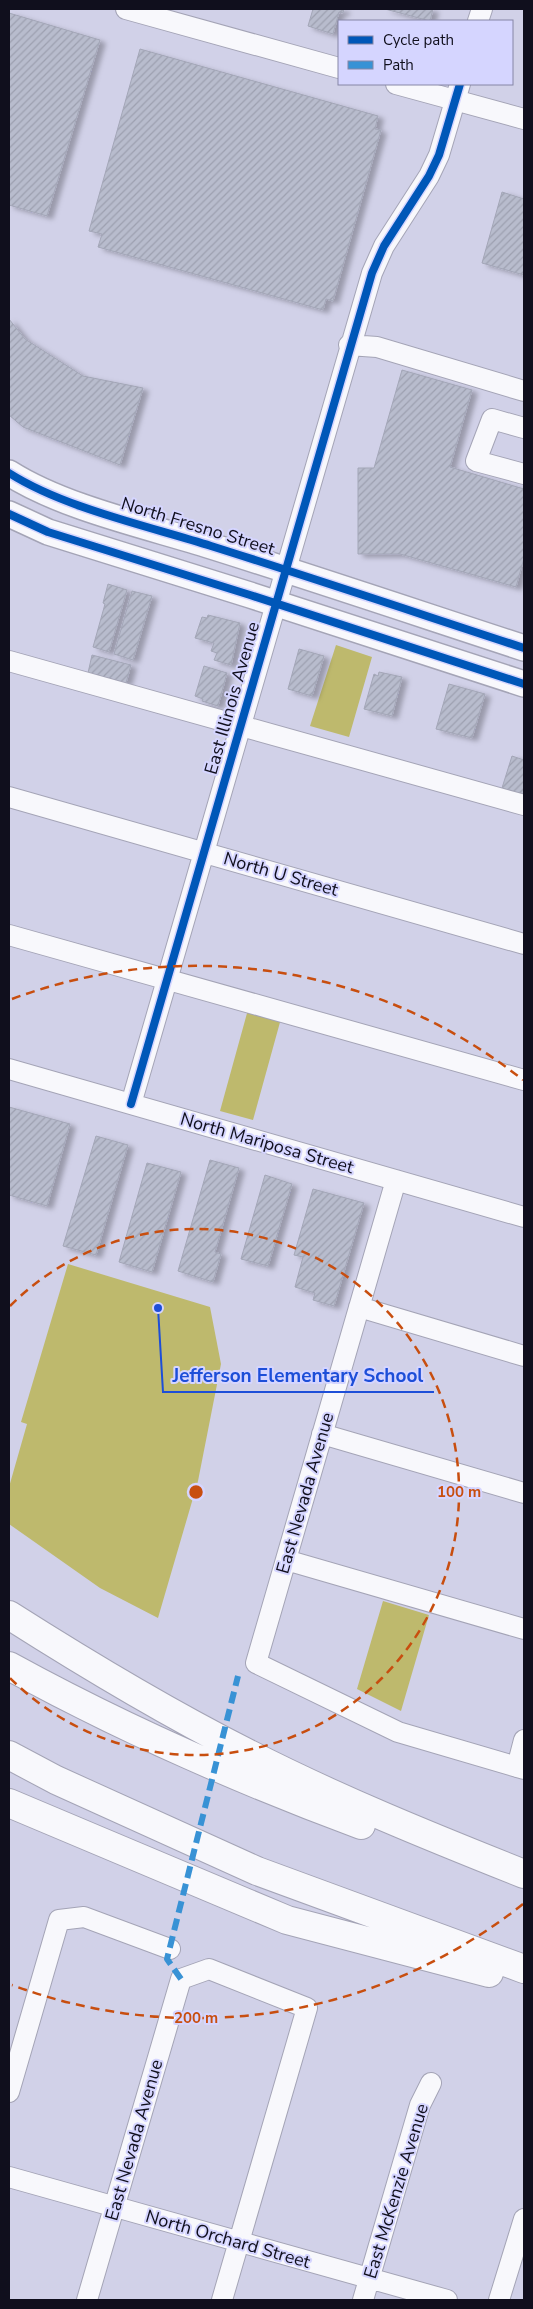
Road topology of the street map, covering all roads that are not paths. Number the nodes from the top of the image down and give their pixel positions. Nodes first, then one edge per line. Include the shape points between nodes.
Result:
1 (126, 9) edge
2 (338, 68) edge
3 (404, 85) edge
4 (458, 92) edge
5 (524, 120) edge
6 (349, 345) junction
7 (524, 390) edge
8 (524, 428) edge
9 (9, 473) edge
10 (524, 474) edge
11 (9, 514) edge
12 (284, 569) junction
13 (275, 603) junction
14 (524, 648) edge
15 (9, 661) edge
16 (524, 684) edge
17 (240, 725) junction
18 (9, 797) edge
19 (524, 805) edge
20 (205, 852) junction
21 (9, 935) edge
22 (524, 944) edge
23 (166, 979) junction
24 (9, 1069) edge
25 (524, 1080) edge
26 (131, 1104) junction
27 (396, 1180) junction
28 (524, 1217) edge
29 (359, 1307) junction
30 (524, 1356) edge
31 (322, 1434) junction
32 (524, 1493) edge
33 (286, 1560) junction
34 (9, 1615) edge
35 (524, 1629) edge
36 (9, 1666) edge
37 (524, 1740) edge
38 (9, 1755) edge
39 (520, 1768) edge
40 (9, 1803) edge
41 (524, 1874) edge
42 (524, 1884) edge
43 (170, 1949) dead end
44 (524, 1969) edge
45 (524, 1982) edge
46 (431, 2083) dead end
47 (9, 2092) edge
48 (9, 2177) edge
49 (114, 2207) junction
50 (524, 2219) edge
51 (239, 2242) junction
52 (370, 2279) junction
53 (87, 2300) edge
54 (222, 2300) edge
55 (363, 2300) edge
56 (446, 2300) edge
57 (500, 2300) edge

1 - 2 street
3 - 4 street
4 - 5 street
4 - 6 street, East Illinois Avenue via 440,155 384,246
6 - 7 street via 376,347
6 - 12 street, East Illinois Avenue
8 - 10 street via 492,419 476,461
9 - 12 main road, North Fresno Street via 66,500
11 - 13 main road via 48,532
12 - 13 street, East Illinois Avenue
12 - 14 main road, North Fresno Street
13 - 16 main road
13 - 17 street, East Illinois Avenue
15 - 17 street
17 - 19 street
17 - 20 street, East Illinois Avenue
18 - 20 street, North U Street
20 - 22 street, North U Street
20 - 23 street, East Illinois Avenue
21 - 23 street
23 - 25 street
23 - 26 street, East Illinois Avenue
24 - 26 street, North Mariposa Street
26 - 27 street, North Mariposa Street
27 - 28 street, North Mariposa Street
27 - 29 street, East Nevada Avenue
29 - 30 street
29 - 31 street, East Nevada Avenue
31 - 32 street
31 - 33 street, East Nevada Avenue
33 - 35 street
33 - 39 street, East Nevada Avenue via 256,1663 398,1732
34 - 41 highway via 153,1702 247,1753 384,1818
36 - 42 highway via 168,1746 299,1802
37 - 39 street
38 - 44 highway via 56,1780 257,1871
40 - 45 highway via 287,1920
43 - 47 street via 84,1917 59,1920
46 - 52 street, East McKenzie Avenue via 420,2105
48 - 49 street, North Orchard Street
49 - 51 street, North Orchard Street
49 - 51 street, East Nevada Avenue via 181,1979 209,1969 306,2008
49 - 53 street, East Nevada Avenue
50 - 57 street
51 - 52 street, North Orchard Street
51 - 54 street
52 - 55 street, East McKenzie Avenue
52 - 56 street, North Orchard Street

